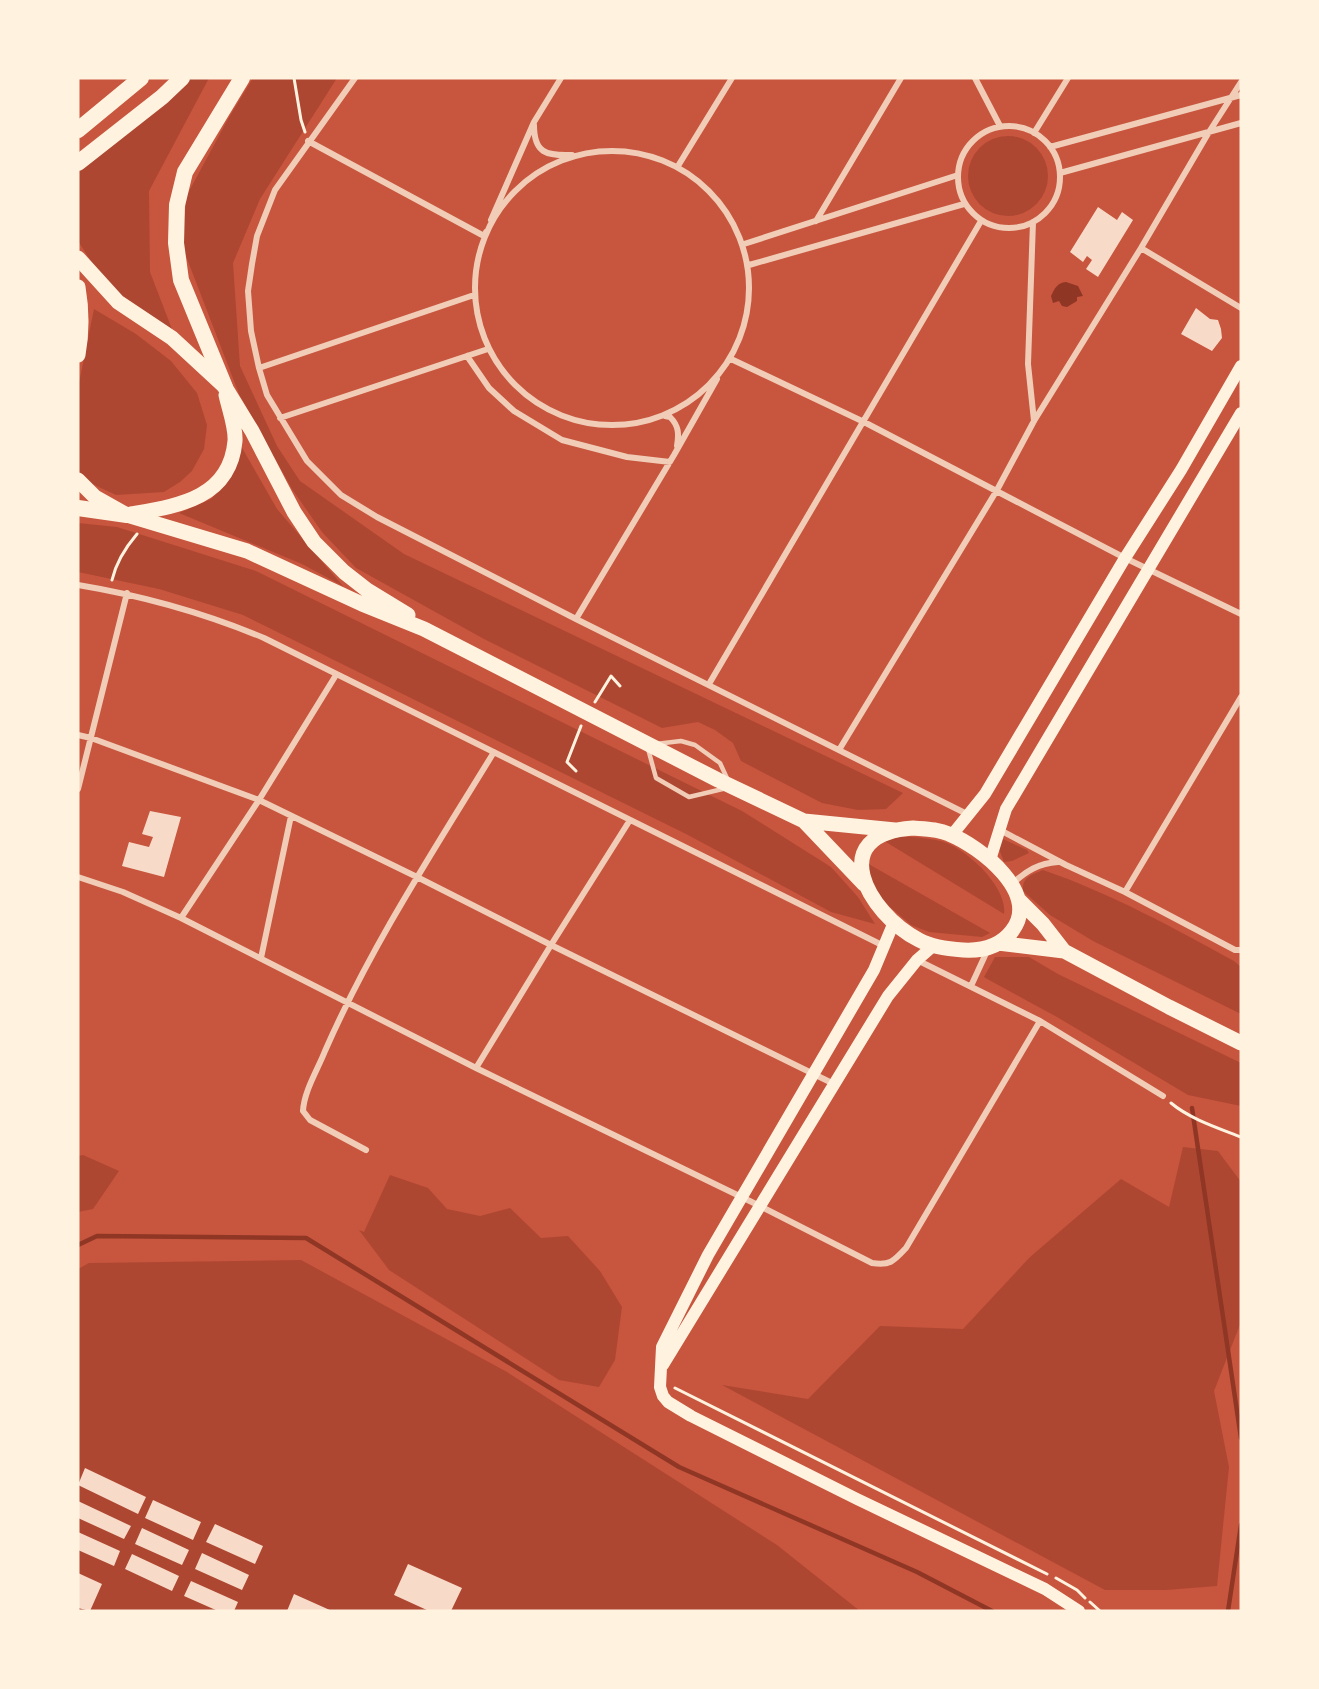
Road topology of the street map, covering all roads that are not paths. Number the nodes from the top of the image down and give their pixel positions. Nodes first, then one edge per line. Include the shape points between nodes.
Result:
1 (141, 78) edge
2 (182, 78) edge
3 (242, 78) edge
4 (355, 78) edge
5 (561, 78) edge
6 (732, 78) edge
7 (901, 78) edge
8 (975, 78) edge
9 (1068, 78) edge
10 (1241, 82) edge
11 (1241, 95) edge
12 (1232, 97) junction
13 (534, 122) junction
14 (1241, 123) edge
15 (1000, 126) junction
16 (78, 130) edge
17 (1209, 132) junction
18 (1034, 133) junction
19 (309, 141) junction
20 (1050, 147) junction
21 (582, 154) junction
22 (78, 163) edge
23 (678, 166) junction
24 (1060, 173) junction
25 (958, 175) junction
26 (964, 204) junction
27 (981, 220) junction
28 (816, 221) junction
29 (1033, 222) junction
30 (484, 236) junction
31 (744, 244) junction
32 (1142, 249) junction
33 (78, 258) edge
34 (749, 265) junction
35 (78, 288) edge
36 (474, 295) junction
37 (1241, 308) edge
38 (488, 349) junction
39 (78, 356) edge
40 (467, 356) junction
41 (731, 359) junction
42 (1241, 366) edge
43 (259, 368) junction
44 (719, 375) junction
45 (225, 387) junction
46 (1241, 413) edge
47 (664, 416) junction
48 (280, 418) junction
49 (1034, 421) junction
50 (864, 422) junction
51 (674, 455) junction
52 (670, 462) junction
53 (78, 480) edge
54 (997, 490) junction
55 (78, 508) edge
56 (127, 515) junction
57 (1125, 558) junction
58 (1150, 569) junction
59 (78, 585) edge
60 (127, 593) junction
61 (1241, 614) edge
62 (576, 619) junction
63 (424, 629) junction
64 (336, 675) junction
65 (709, 684) junction
66 (1241, 697) edge
67 (78, 735) edge
68 (91, 738) junction
69 (647, 745) junction
70 (839, 750) junction
71 (494, 752) junction
72 (730, 787) junction
73 (78, 789) edge
74 (259, 800) junction
75 (969, 815) junction
76 (291, 816) junction
77 (630, 820) junction
78 (804, 821) junction
79 (895, 830) junction
80 (999, 830) junction
81 (952, 835) junction
82 (990, 860) junction
83 (1059, 862) junction
84 (417, 876) junction
85 (78, 877) edge
86 (865, 885) junction
87 (1012, 885) junction
88 (1125, 892) junction
89 (1019, 900) junction
90 (182, 918) junction
91 (894, 922) junction
92 (551, 945) junction
93 (933, 945) junction
94 (993, 945) junction
95 (884, 946) junction
96 (1238, 950) edge
97 (1064, 951) junction
98 (261, 958) junction
99 (918, 960) junction
100 (971, 986) junction
101 (347, 1001) junction
102 (1040, 1021) junction
103 (1241, 1043) edge
104 (476, 1068) junction
105 (814, 1074) junction
106 (834, 1084) junction
107 (1163, 1096) dead end
108 (366, 1150) dead end
109 (741, 1198) junction
110 (760, 1206) junction
111 (661, 1368) junction
112 (1079, 1611) edge

1 - 16 highway
2 - 22 highway
3 - 45 highway via 185,172 177,205 176,243 181,280
4 - 19 street
5 - 13 street
6 - 23 street
7 - 28 street
8 - 15 street
9 - 18 street
10 - 12 street
11 - 12 street
12 - 17 street
12 - 20 street
13 - 21 street via 535,142 540,150
13 - 30 street
14 - 17 street
15 - 18 street
15 - 25 street via 978,137 964,152
17 - 24 street
17 - 32 street
18 - 20 street
19 - 30 street
19 - 43 street via 275,190 257,236 248,291
20 - 24 street
21 - 23 street via 610,150 645,154
21 - 30 street via 543,169 514,191
23 - 31 street via 700,180 718,199
24 - 29 street via 1055,200
25 - 26 street
25 - 28 street
26 - 27 street
26 - 34 street
27 - 29 street via 1002,228
27 - 50 street
28 - 31 street
29 - 49 street via 1028,364
30 - 36 street via 476,265
31 - 34 street
32 - 37 street
32 - 49 street
33 - 45 main road via 118,302 172,338
34 - 41 street via 748,313
35 - 39 main road
36 - 38 street via 478,323
36 - 43 street
38 - 40 street
38 - 47 street via 524,395 577,422 606,426 636,424
40 - 48 street
40 - 52 street via 489,388 514,411 562,440 627,457
41 - 44 street
41 - 50 street
42 - 57 main road
43 - 48 street via 267,395
44 - 47 street
44 - 51 street
45 - 56 main road via 235,440 230,464 217,484 198,498
45 - 63 main road via 294,512 315,542 359,584
46 - 58 main road
47 - 51 street via 677,426
48 - 62 street via 307,461 341,495
49 - 54 street
50 - 54 street
50 - 65 street
51 - 52 street
52 - 62 street
53 - 56 main road via 95,496
54 - 57 street
54 - 70 street
55 - 56 highway
56 - 63 main road via 247,551
57 - 58 street
57 - 75 main road
58 - 61 street
58 - 80 main road via 1006,809
59 - 60 street
60 - 64 street via 216,618
60 - 68 street
62 - 65 street
63 - 69 main road
64 - 71 street
64 - 74 street
65 - 70 street
66 - 88 street
67 - 68 street
68 - 73 street
68 - 74 street
69 - 72 main road
69 - 72 lane via 681,741 694,745 720,762
69 - 72 lane via 656,778 689,797
70 - 75 street
71 - 77 street
71 - 84 street
72 - 78 main road
74 - 76 street
74 - 90 street
75 - 81 main road
76 - 84 street
76 - 98 street
77 - 92 street
77 - 95 street
78 - 79 main road
78 - 86 main road
79 - 81 main road via 935,830
79 - 86 main road via 874,839 864,853 861,868
80 - 82 main road
80 - 83 street
81 - 82 main road
82 - 87 main road
83 - 87 street via 1041,864
83 - 88 street
84 - 92 street
84 - 101 street
85 - 90 street
86 - 91 main road
87 - 89 main road
88 - 96 street
89 - 94 main road via 1022,910 1017,925 1009,936
89 - 97 main road
90 - 98 street
91 - 93 main road via 913,937
91 - 95 main road
92 - 104 street
92 - 105 street
93 - 94 main road via 972,950
93 - 99 main road
94 - 97 main road
94 - 100 street
95 - 105 main road
97 - 103 main road
98 - 101 street
99 - 100 street
99 - 106 main road via 888,996
100 - 102 street
101 - 104 street
101 - 108 street via 303,1111 310,1120
102 - 107 street
102 - 110 street via 896,1259 885,1265 872,1263
104 - 109 street
105 - 106 street
105 - 109 main road
106 - 110 main road
109 - 110 street
109 - 111 main road via 678,1313 662,1347
110 - 111 main road
111 - 112 main road via 660,1388 675,1407 1045,1589

